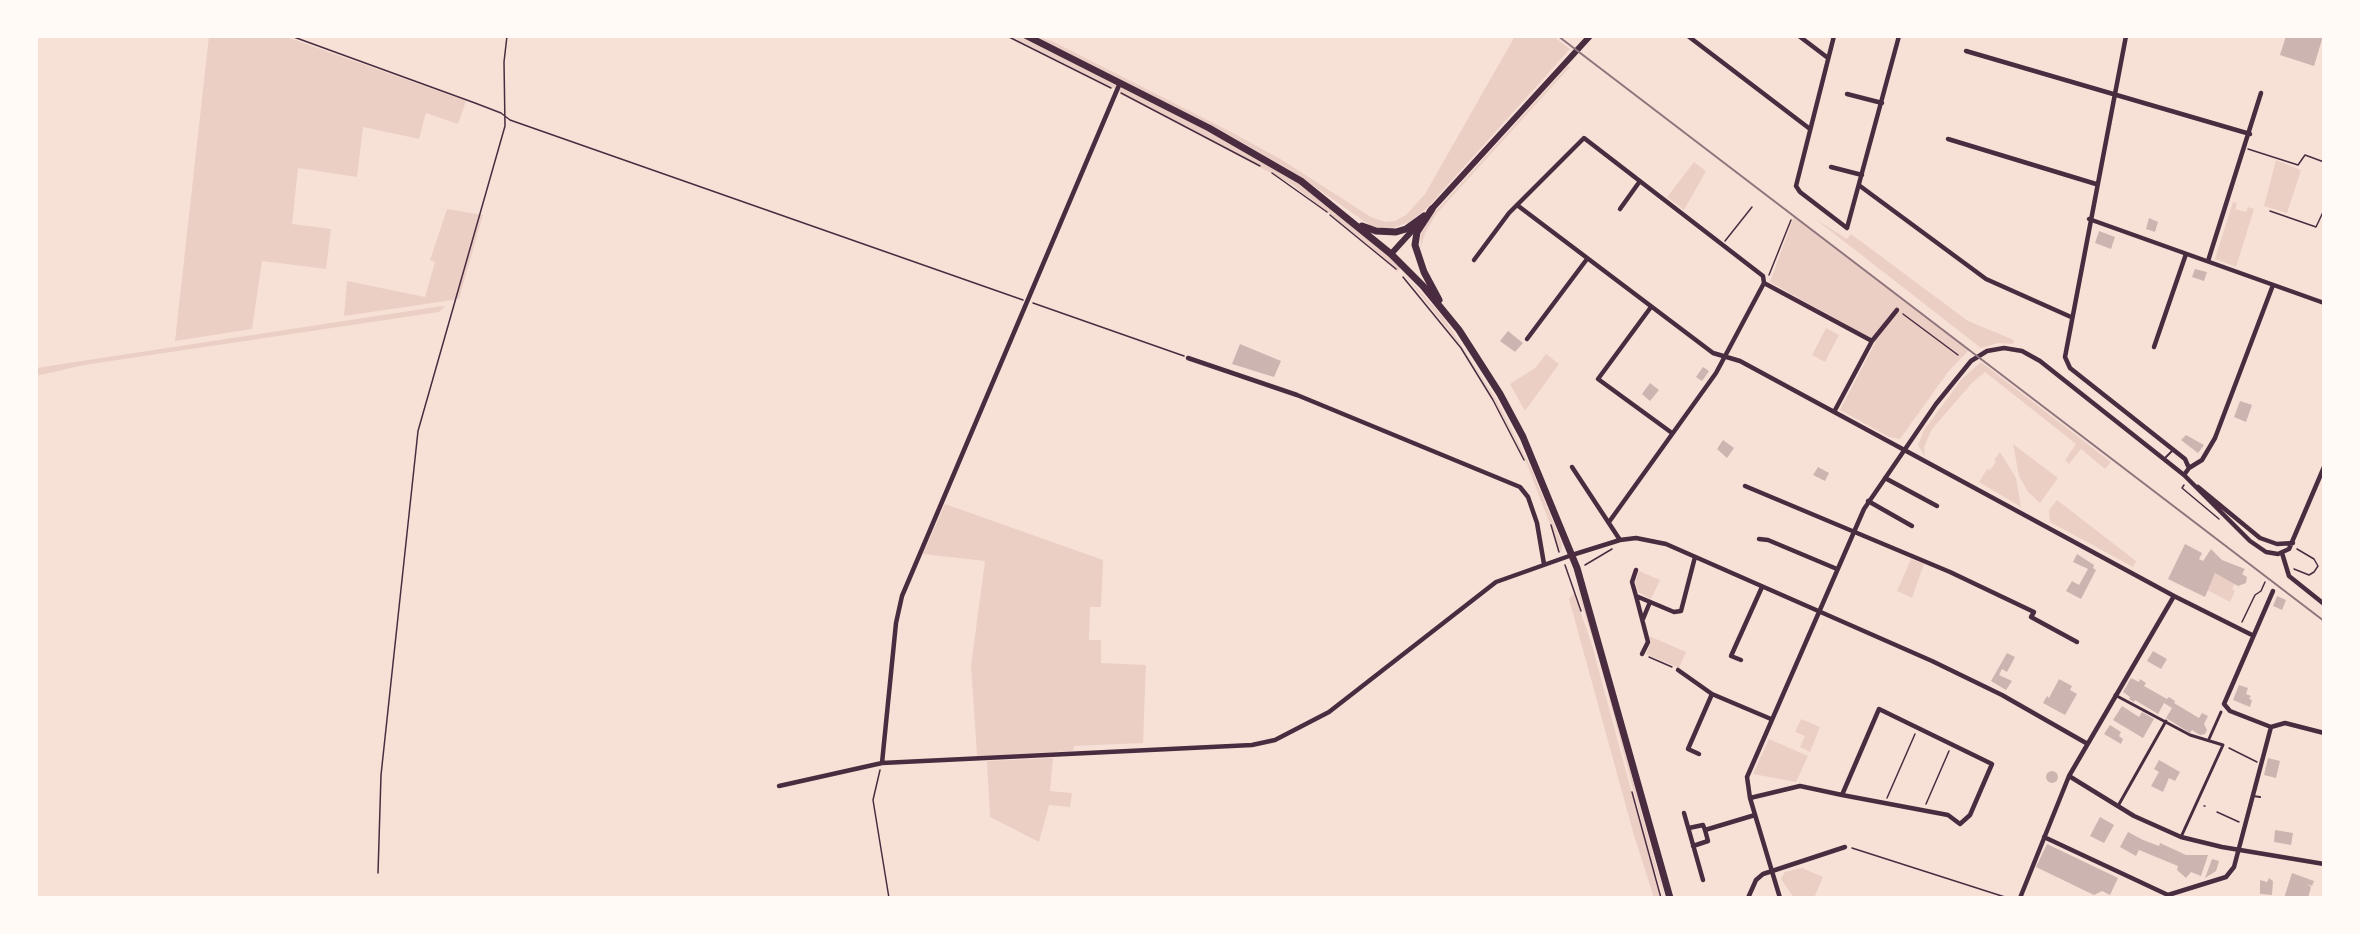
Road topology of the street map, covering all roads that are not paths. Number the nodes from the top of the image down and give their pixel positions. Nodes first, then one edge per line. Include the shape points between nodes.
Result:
1 (1026, 36) edge
2 (1688, 36) edge
3 (1798, 36) edge
4 (1834, 36) edge
5 (1899, 36) edge
6 (2126, 36) edge
7 (1588, 38) edge
8 (1966, 51) dead end
9 (1828, 58) junction
10 (1118, 87) junction
11 (2261, 93) dead end
12 (1847, 94) dead end
13 (2114, 94) junction
14 (1882, 103) junction
15 (1810, 129) junction
16 (2250, 134) junction
17 (1948, 139) dead end
18 (1831, 167) dead end
19 (1862, 175) junction
20 (1640, 181) junction
21 (2096, 184) junction
22 (1860, 186) junction
23 (1517, 205) junction
24 (1432, 209) junction
25 (1620, 209) dead end
26 (2090, 219) junction
27 (1354, 223) junction
28 (1390, 254) junction
29 (2186, 254) junction
30 (1587, 259) junction
31 (1474, 260) dead end
32 (2208, 261) junction
33 (1764, 283) junction
34 (2273, 285) junction
35 (2324, 303) edge
36 (1651, 307) junction
37 (1444, 310) junction
38 (1898, 310) road end
39 (2071, 317) junction
40 (1527, 339) dead end
41 (1872, 341) junction
42 (2154, 347) dead end
43 (1725, 357) junction
44 (1188, 358) road end
45 (1834, 412) junction
46 (1672, 433) junction
47 (1904, 449) junction
48 (2174, 449) junction
49 (2163, 458) junction
50 (1572, 467) dead end
51 (2324, 467) edge
52 (2189, 468) junction
53 (2184, 475) junction
54 (1885, 478) junction
55 (2194, 484) junction
56 (1745, 486) dead end
57 (1868, 501) junction
58 (1937, 506) dead end
59 (1609, 522) junction
60 (1912, 526) dead end
61 (1853, 533) junction
62 (1759, 539) dead end
63 (1620, 540) junction
64 (2292, 543) junction
65 (2282, 545) junction
66 (2282, 553) junction
67 (1572, 555) junction
68 (1695, 558) junction
69 (1544, 564) junction
70 (1837, 569) junction
71 (1636, 570) dead end
72 (1762, 587) junction
73 (2273, 591) dead end
74 (1636, 596) junction
75 (2174, 596) junction
76 (1650, 602) junction
77 (2324, 604) edge
78 (1818, 611) junction
79 (1643, 620) junction
80 (2253, 635) junction
81 (2078, 642) dead end
82 (1642, 654) road end
83 (1741, 660) dead end
84 (1678, 670) road end
85 (1712, 694) junction
86 (2115, 695) junction
87 (2221, 712) dead end
88 (1771, 719) junction
89 (2166, 721) junction
90 (2271, 727) junction
91 (2324, 733) edge
92 (2210, 739) junction
93 (2086, 743) junction
94 (1699, 754) dead end
95 (882, 764) junction
96 (2069, 776) junction
97 (779, 786) dead end
98 (1842, 795) junction
99 (2253, 796) junction
100 (2260, 797) dead end
101 (1750, 798) junction
102 (2118, 807) junction
103 (1684, 813) dead end
104 (1755, 815) junction
105 (1689, 828) junction
106 (1705, 830) junction
107 (2044, 837) junction
108 (2181, 837) junction
109 (1693, 846) junction
110 (1845, 847) road end
111 (2239, 849) junction
112 (2324, 864) edge
113 (1771, 870) junction
114 (1703, 880) dead end
115 (1670, 898) edge
116 (1748, 898) edge
117 (1780, 898) edge
118 (2020, 898) edge

1 - 10 main road
2 - 15 street
3 - 9 street
4 - 9 street
5 - 14 street
6 - 13 street
7 - 24 main road
8 - 13 street
9 - 15 street
10 - 27 main road via 1271,163
10 - 95 street via 900,602
11 - 16 street
12 - 14 street
13 - 16 street
13 - 21 street
14 - 19 street
15 - 22 street via 1796,186 1800,192 1847,228
16 - 32 street
17 - 21 street
18 - 19 street
19 - 22 street
20 - 23 street via 1584,138
20 - 25 street
20 - 33 street via 1763,276
21 - 26 street
22 - 39 street via 1986,279
23 - 30 street
23 - 31 street
24 - 27 main road via 1396,232 1376,231
24 - 28 main road
24 - 37 main road via 1417,232 1415,245
26 - 29 street
26 - 39 street
27 - 28 main road
28 - 37 main road
29 - 32 street
29 - 42 street
30 - 36 street
30 - 40 street
32 - 34 street
33 - 41 street
33 - 43 street
34 - 35 street
34 - 52 street via 2215,438 2202,460
36 - 43 street via 1708,350
36 - 46 street via 1598,379
37 - 67 main road via 1518,429
38 - 41 street
39 - 48 street via 2065,353 2070,368
41 - 45 street
43 - 45 street via 1740,361
43 - 46 street
44 - 69 street via 1297,395 1520,486 1534,514
45 - 47 street
46 - 59 street
47 - 49 street via 1961,371 1981,354 2004,348 2022,351 2040,361
47 - 54 street
47 - 75 street
48 - 49 lane
48 - 52 street
49 - 53 street
50 - 59 street
51 - 64 street
52 - 53 street
53 - 55 street
54 - 57 street
54 - 58 street
55 - 65 street via 2260,538
55 - 66 street via 2256,546 2266,552
56 - 61 street
57 - 60 street
57 - 61 street
59 - 63 street
61 - 70 street
61 - 81 street via 1950,572 2034,612 2031,617
62 - 70 street
63 - 67 street
63 - 68 street via 1651,539
64 - 65 street
64 - 66 street
65 - 66 street
66 - 77 street via 2289,576
67 - 69 street
67 - 115 main road
68 - 72 street
68 - 76 street via 1682,610 1676,613
69 - 95 street via 1491,585 1329,712 1277,740 1252,746
70 - 78 street
71 - 74 street via 1632,582
72 - 78 street
72 - 83 street via 1731,656
73 - 80 street
74 - 76 street
74 - 79 street
75 - 80 street
75 - 86 street
76 - 79 street
78 - 88 street
78 - 93 street via 1971,679
79 - 82 street via 1648,642
80 - 90 street via 2224,699 2225,707
84 - 85 street
85 - 88 street
85 - 94 street via 1688,749
86 - 89 street
86 - 93 street
87 - 92 street
88 - 101 street via 1747,777
89 - 92 street via 2190,735
89 - 102 street
90 - 91 street via 2285,723
90 - 99 street
92 - 108 street via 2223,745
93 - 96 street
95 - 97 street
96 - 102 street
96 - 107 street
98 - 98 street via 1948,815 1960,824 1970,815 1992,764 1879,709
98 - 101 street via 1800,786
99 - 100 lane
99 - 111 street
101 - 104 street
102 - 108 street
103 - 105 street
104 - 106 street
104 - 113 street
105 - 106 street via 1703,825
105 - 109 street
106 - 109 street via 1708,840
107 - 111 street via 2165,895 2188,893 2228,876
107 - 118 street
108 - 111 street
109 - 114 street
110 - 113 street
111 - 112 street
113 - 116 street via 1756,880
113 - 117 street

